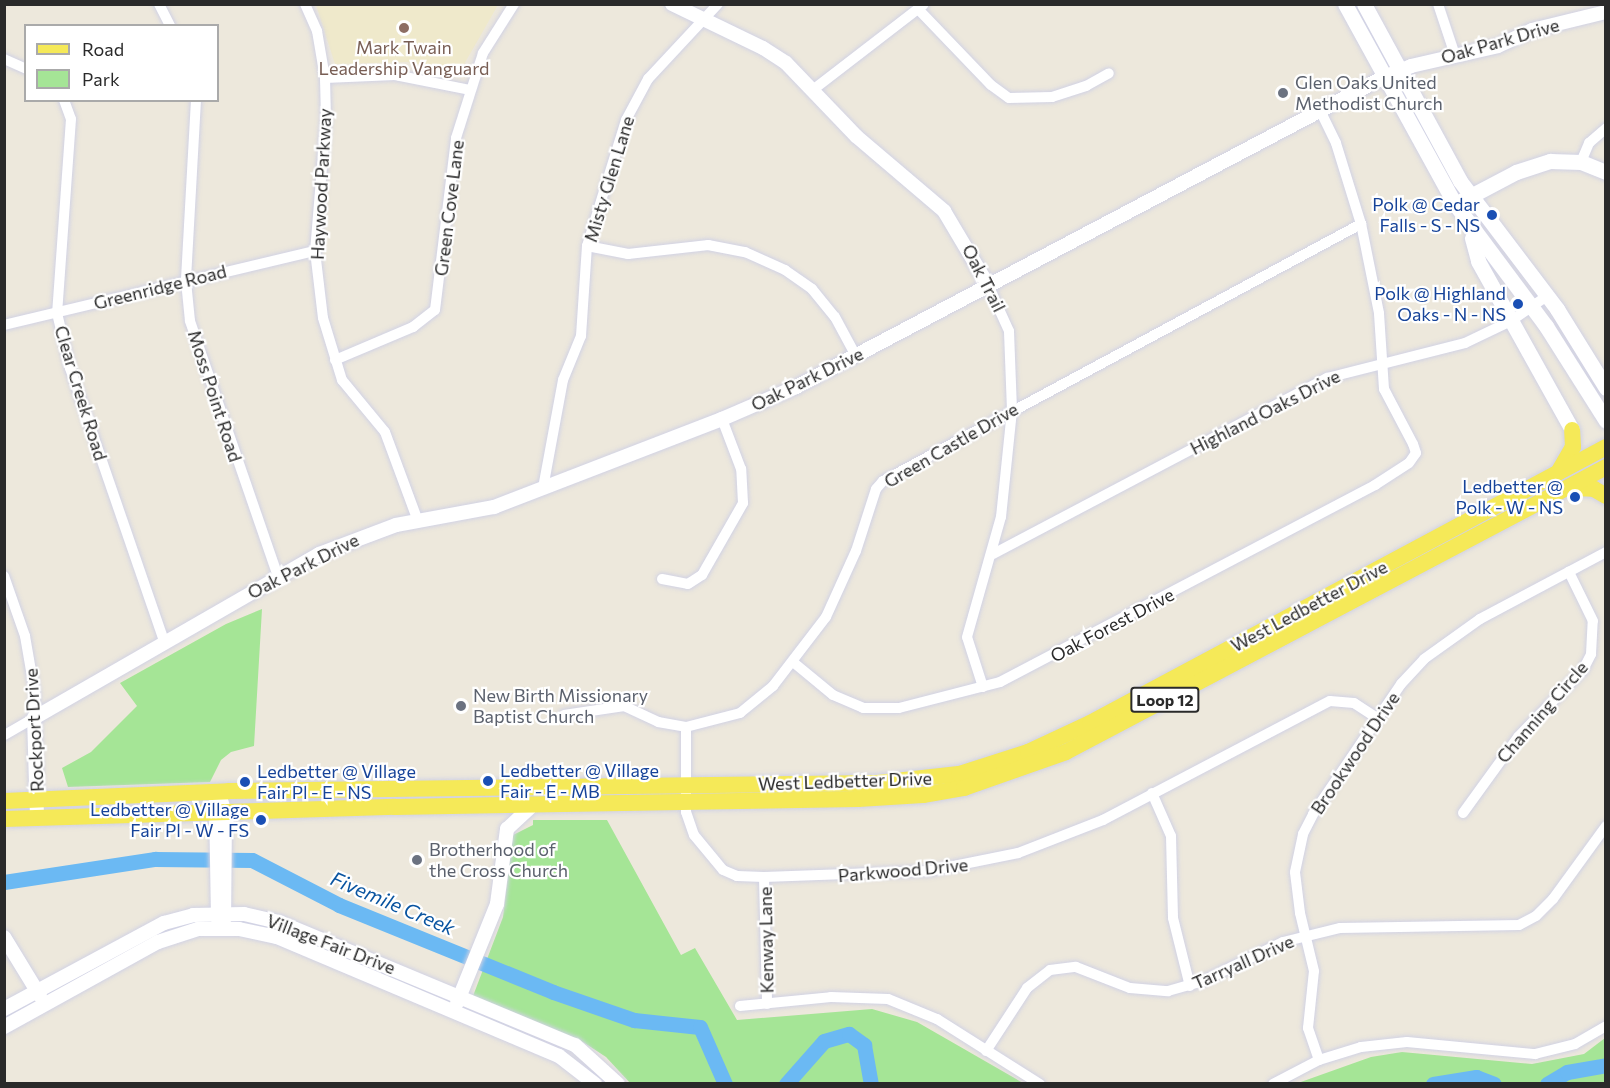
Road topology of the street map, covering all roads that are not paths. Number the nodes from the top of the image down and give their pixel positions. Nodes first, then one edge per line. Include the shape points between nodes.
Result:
1 (159, 4) edge
2 (305, 4) edge
3 (514, 4) edge
4 (672, 4) edge
5 (718, 4) edge
6 (1345, 4) edge
7 (1364, 4) edge
8 (1438, 4) edge
9 (921, 7) edge
10 (1605, 12) edge
11 (702, 21) junction
12 (169, 24) edge
13 (1455, 55) junction
14 (4, 59) edge
15 (24, 68) edge
16 (1109, 73) dead end
17 (1391, 74) junction
18 (325, 78) junction
19 (814, 89) junction
20 (470, 90) junction
21 (65, 102) edge
22 (196, 102) edge
23 (1320, 110) junction
24 (1605, 128) edge
25 (1581, 162) junction
26 (1605, 172) edge
27 (1470, 196) junction
28 (1455, 204) junction
29 (1361, 224) junction
30 (1470, 229) junction
31 (587, 246) junction
32 (315, 251) junction
33 (186, 281) junction
34 (988, 285) junction
35 (1547, 296) junction
36 (1531, 308) junction
37 (57, 313) junction
38 (1511, 321) junction
39 (4, 325) edge
40 (1559, 348) junction
41 (856, 356) junction
42 (335, 360) junction
43 (1381, 362) junction
44 (1605, 388) edge
45 (1012, 410) junction
46 (1603, 416) edge
47 (722, 419) junction
48 (1572, 430) junction
49 (1605, 441) edge
50 (1605, 447) edge
51 (1605, 467) edge
52 (1559, 472) junction
53 (543, 488) junction
54 (1567, 488) junction
55 (1605, 496) edge
56 (418, 521) junction
57 (1459, 525) junction
58 (1467, 540) junction
59 (1605, 552) edge
60 (993, 554) junction
61 (1569, 572) junction
62 (4, 576) edge
63 (278, 577) junction
64 (662, 579) dead end
65 (164, 641) junction
66 (794, 662) junction
67 (983, 687) junction
68 (564, 715) dead end
69 (34, 718) junction
70 (1377, 718) junction
71 (686, 727) junction
72 (1094, 729) junction
73 (4, 735) edge
74 (686, 785) junction
75 (218, 791) junction
76 (1152, 793) junction
77 (37, 800) junction
78 (4, 801) edge
79 (686, 804) junction
80 (532, 806) junction
81 (1463, 813) dead end
82 (37, 817) junction
83 (4, 819) edge
84 (219, 820) junction
85 (1605, 826) edge
86 (764, 877) junction
87 (221, 909) junction
88 (221, 927) junction
89 (1306, 935) junction
90 (4, 937) edge
91 (1190, 986) junction
92 (36, 990) junction
93 (460, 997) junction
94 (44, 1003) junction
95 (767, 1004) junction
96 (740, 1006) dead end
97 (4, 1009) edge
98 (454, 1011) junction
99 (1605, 1026) edge
100 (4, 1027) edge
101 (986, 1051) junction
102 (1319, 1060) junction
103 (595, 1083) edge
104 (618, 1083) edge
105 (1040, 1083) edge
106 (1273, 1083) edge

1 - 12 street
2 - 18 street, Haywood Parkway via 316,31
3 - 20 street, Green Cove Lane via 483,53
4 - 11 street, Oak Trail
5 - 11 street, Misty Glen Lane
6 - 17 main road
7 - 17 main road
8 - 13 street
9 - 16 street via 991,85 1010,98 1052,97 1086,87
9 - 19 street
10 - 13 street, Oak Park Drive via 1533,30 1498,46
11 - 19 street, Oak Trail via 763,48
11 - 31 street, Misty Glen Lane via 666,57 636,99 607,173
13 - 17 street, Oak Park Drive
14 - 15 street
17 - 23 street, Oak Park Drive
17 - 27 main road
17 - 28 main road
18 - 20 street via 395,75
18 - 32 street, Haywood Parkway via 326,118
19 - 34 street, Oak Trail via 856,136 944,211
20 - 42 street, Green Cove Lane via 450,170 435,310 413,327
21 - 37 street, Clear Creek Road via 71,119
22 - 33 street, Moss Point Road
23 - 29 street via 1336,142
23 - 34 street, Oak Park Drive
24 - 25 street via 1589,143
25 - 26 main road
25 - 27 main road via 1533,165
27 - 28 main road
27 - 35 main road
28 - 30 main road
29 - 43 street via 1377,303
29 - 45 street, Green Castle Drive
30 - 36 main road
30 - 38 main road via 1478,261
31 - 41 street via 628,254 708,245 745,252 807,285 835,317
31 - 53 street, Misty Glen Lane via 581,336 563,380
32 - 33 street, Greenridge Road
32 - 42 street, Haywood Parkway via 323,318
33 - 37 street, Greenridge Road
33 - 63 street, Moss Point Road via 198,352
34 - 41 street, Oak Park Drive
34 - 45 street, Oak Trail via 1009,331
35 - 36 street, Highland Oaks Drive
35 - 44 main road
36 - 38 street, Highland Oaks Drive
36 - 40 main road
37 - 39 street, Greenridge Road
37 - 65 street, Clear Creek Road via 70,368
38 - 40 main road via 1539,331
38 - 43 street, Highland Oaks Drive via 1444,351
38 - 48 main road
40 - 46 main road
41 - 47 street, Oak Park Drive
42 - 56 street, Haywood Parkway via 348,389 371,411 385,432
43 - 60 street, Highland Oaks Drive via 1305,388
43 - 67 street, Oak Forest Drive via 1387,399 1416,453 1409,463 1375,485 1028,670
45 - 60 street, Oak Trail via 1010,460
45 - 66 street, Green Castle Drive via 892,475 876,489 846,577 826,617
47 - 53 street, Oak Park Drive
47 - 64 street via 741,469 743,503 702,575 688,584
48 - 49 main road via 1586,442
48 - 52 main road via 1573,447
50 - 52 main road, West Ledbetter Drive / Loop 12
51 - 54 main road, West Ledbetter Drive / Loop 12
52 - 57 main road, West Ledbetter Drive / Loop 12
53 - 56 street, Oak Park Drive via 474,513
54 - 55 main road via 1594,489
54 - 58 main road, West Ledbetter Drive / Loop 12
56 - 63 street, Oak Park Drive via 354,539
57 - 58 main road
57 - 72 main road, West Ledbetter Drive / Loop 12
58 - 72 main road, West Ledbetter Drive / Loop 12
59 - 61 street, Brookwood Drive
60 - 67 street, Oak Trail via 967,637
61 - 70 street, Brookwood Drive via 1452,636 1401,684
61 - 81 street, Channing Circle via 1593,621 1591,654 1583,670 1518,736
62 - 69 street, Rockport Drive via 31,657
63 - 65 street, Oak Park Drive
65 - 69 street, Oak Park Drive
66 - 67 street, Oak Forest Drive via 833,695 863,708 898,708
66 - 71 street, Green Castle Drive via 740,713
68 - 71 street, Green Castle Drive via 624,706 658,722
69 - 73 street, Oak Park Drive
69 - 77 street, Rockport Drive
70 - 76 street, Parkwood Drive via 1354,703 1329,700
70 - 89 street, Brookwood Drive via 1303,834 1295,872
71 - 74 street, Parkwood Drive
72 - 74 main road, West Ledbetter Drive / Loop 12 via 991,765 930,778
72 - 79 main road, West Ledbetter Drive / Loop 12 via 998,779 923,795
74 - 75 main road, West Ledbetter Drive / Loop 12
74 - 79 street, Parkwood Drive
75 - 77 main road, West Ledbetter Drive / Loop 12
75 - 84 street
76 - 86 street, Parkwood Drive via 1072,834 969,865 892,874
76 - 91 street via 1171,836 1173,918
77 - 78 main road, West Ledbetter Drive / Loop 12
77 - 82 street, Rockport Drive
79 - 80 main road, West Ledbetter Drive / Loop 12
79 - 86 street, Parkwood Drive via 694,835 712,861 737,876
80 - 84 main road, West Ledbetter Drive / Loop 12
80 - 93 street via 507,829 501,882 490,926
82 - 83 main road, West Ledbetter Drive / Loop 12
82 - 84 main road, West Ledbetter Drive / Loop 12
84 - 87 street
85 - 89 street, Tarryall Drive via 1548,904 1519,925 1369,927
86 - 95 street, Kenway Lane
87 - 88 street
87 - 92 street, Village Fair Drive via 164,923
87 - 93 street, Village Fair Drive via 279,922
88 - 94 street, Village Fair Drive via 181,932
88 - 98 street, Village Fair Drive via 278,937
89 - 91 street, Tarryall Drive via 1266,948
89 - 102 street, Brookwood Drive via 1314,971 1308,1028
90 - 92 street
91 - 101 street, Tarryall Drive via 1147,991 1076,967 1050,970 1028,988
92 - 94 street
92 - 97 street, Village Fair Drive
93 - 98 street
93 - 104 street, Village Fair Drive via 575,1045
94 - 100 street, Village Fair Drive
95 - 96 street
95 - 101 street via 860,996 888,999 937,1019
98 - 103 street, Village Fair Drive via 559,1056
99 - 102 street via 1575,1044 1542,1053 1407,1042 1361,1047
101 - 105 street
102 - 106 street

